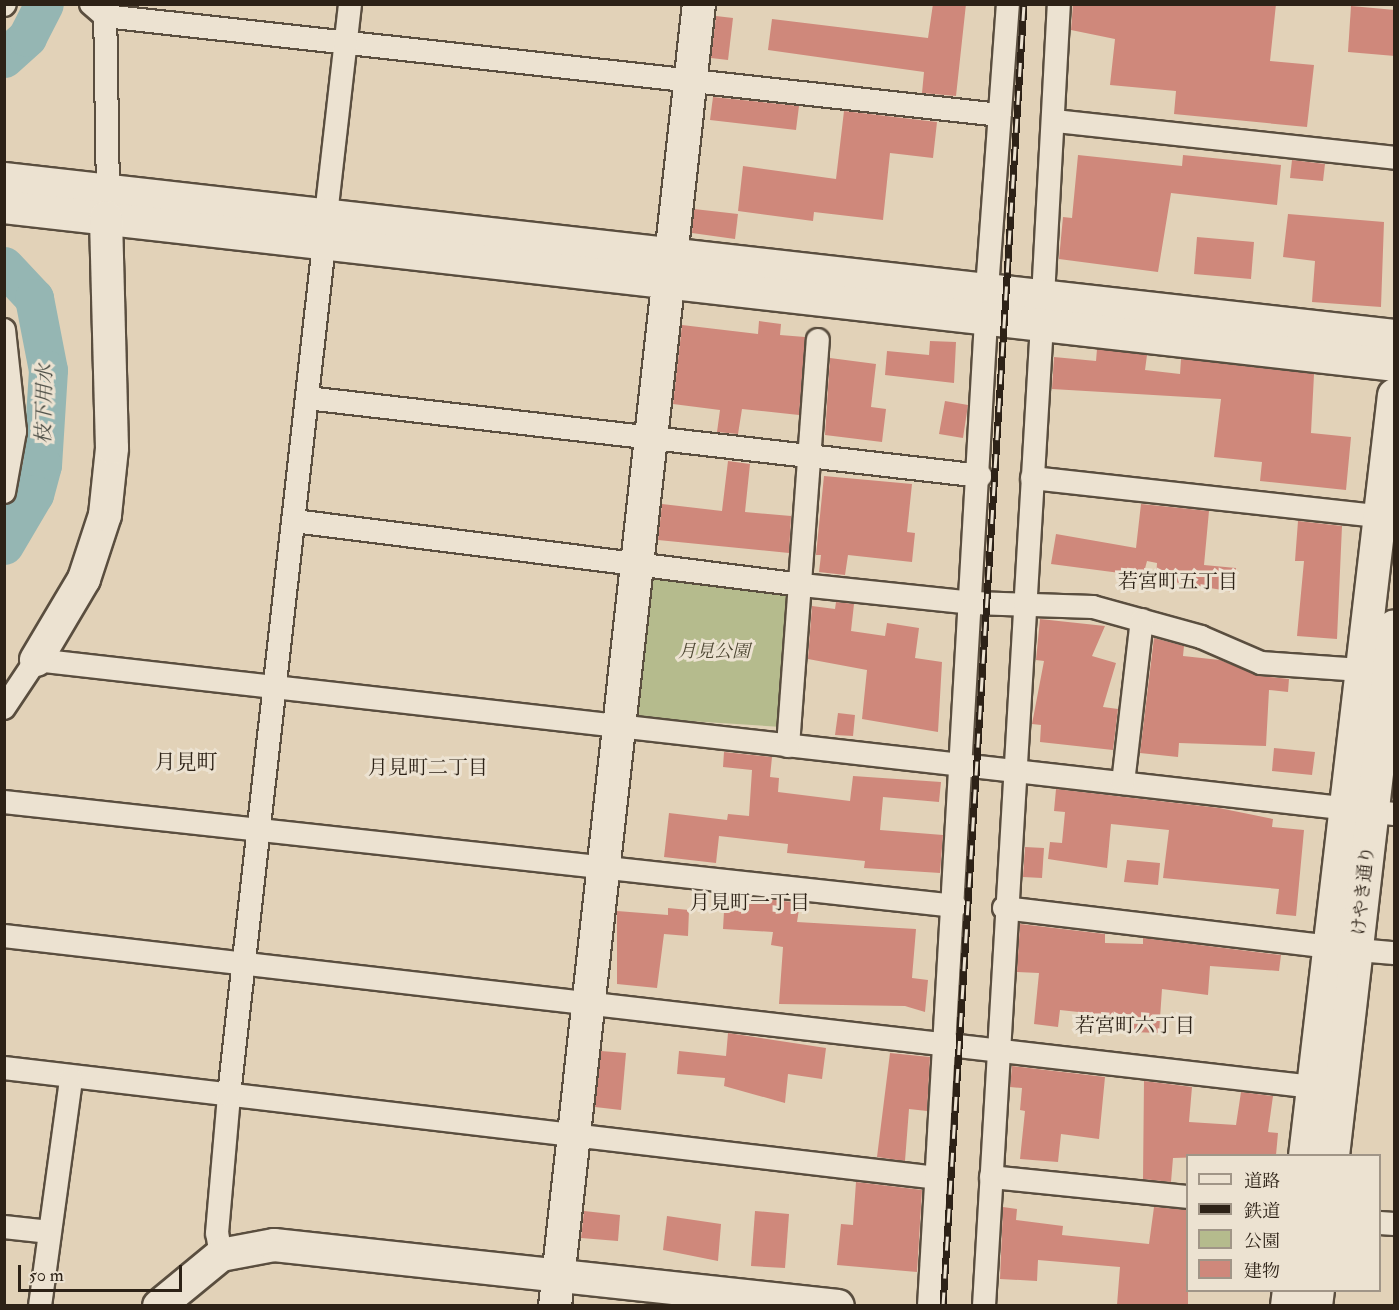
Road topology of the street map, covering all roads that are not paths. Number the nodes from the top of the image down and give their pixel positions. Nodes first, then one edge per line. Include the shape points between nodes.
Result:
1 (351, 4) edge
2 (699, 4) edge
3 (1008, 4) edge
4 (1059, 4) edge
5 (101, 8) edge
6 (346, 41) junction
7 (691, 78) junction
8 (1000, 116) junction
9 (1056, 121) junction
10 (1395, 158) edge
11 (4, 179) edge
12 (107, 204) junction
13 (4, 207) edge
14 (325, 230) junction
15 (670, 266) junction
16 (986, 304) junction
17 (1043, 310) junction
18 (4, 330) edge
19 (1395, 336) edge
20 (818, 339) dead end
21 (1395, 365) edge
22 (1395, 395) edge
23 (307, 398) junction
24 (651, 441) junction
25 (811, 458) junction
26 (981, 476) junction
27 (1032, 478) junction
28 (4, 492) edge
29 (1378, 516) junction
30 (294, 521) junction
31 (638, 566) junction
32 (802, 585) junction
33 (1022, 602) junction
34 (973, 603) junction
35 (1142, 620) junction
36 (1395, 626) edge
37 (36, 660) junction
38 (1382, 674) edge
39 (276, 688) junction
40 (4, 708) edge
41 (621, 727) junction
42 (788, 746) junction
43 (963, 766) junction
44 (1013, 770) junction
45 (1123, 783) junction
46 (4, 802) edge
47 (1370, 813) edge
48 (260, 829) junction
49 (605, 866) junction
50 (955, 906) junction
51 (1004, 908) junction
52 (4, 936) edge
53 (1343, 948) junction
54 (1395, 953) edge
55 (246, 967) junction
56 (589, 1004) junction
57 (945, 1043) junction
58 (997, 1051) junction
59 (4, 1068) edge
60 (71, 1079) junction
61 (1313, 1087) junction
62 (230, 1095) junction
63 (573, 1134) junction
64 (1305, 1154) edge
65 (1334, 1154) edge
66 (991, 1177) junction
67 (938, 1178) junction
68 (1186, 1197) edge
69 (4, 1227) edge
70 (50, 1232) junction
71 (221, 1256) junction
72 (558, 1274) junction
73 (718, 1299) edge
74 (40, 1305) edge
75 (159, 1305) edge
76 (555, 1305) edge
77 (838, 1305) edge
78 (929, 1305) edge
79 (984, 1305) edge

1 - 6 street
2 - 7 street
3 - 8 street
4 - 9 street
5 - 6 street
5 - 12 street
6 - 7 street
6 - 14 street
7 - 8 street
7 - 15 street
8 - 16 street
9 - 10 street
9 - 17 street
11 - 12 street
12 - 13 street
12 - 14 street
12 - 37 street via 112,448 105,515 84,579
14 - 15 street
14 - 23 street
15 - 16 street
15 - 24 street
16 - 17 street
16 - 26 street
17 - 19 street
17 - 21 street
17 - 27 street
18 - 28 street via 15,430
20 - 25 street
22 - 29 street
23 - 24 street
23 - 30 street
24 - 25 street
24 - 31 street
25 - 26 street
25 - 32 street
26 - 34 street
27 - 29 street
27 - 33 street
29 - 38 street
30 - 31 street
30 - 39 street
31 - 32 street
31 - 41 street
32 - 34 street
32 - 42 street
33 - 34 street
33 - 35 street via 1093,607
33 - 44 street
34 - 43 street
35 - 38 street via 1261,663
35 - 45 street
36 - 38 street
37 - 39 street
37 - 40 street
38 - 47 street
39 - 41 street
39 - 48 street
41 - 42 street
41 - 49 street
42 - 43 street
43 - 44 street
43 - 50 street
44 - 45 street
44 - 51 street
45 - 47 street
46 - 48 street
47 - 53 street
48 - 49 street
48 - 55 street
49 - 50 street
49 - 56 street
50 - 57 street
51 - 53 street
51 - 58 street
52 - 55 street
53 - 54 street
53 - 61 street
53 - 65 street, けやき通り
55 - 56 street
55 - 62 street
56 - 57 street
56 - 63 street
57 - 58 street
57 - 67 street
58 - 61 street
58 - 66 street
59 - 60 street
60 - 62 street
60 - 70 street
61 - 64 street
62 - 63 street
62 - 71 street via 217,1233
63 - 67 street
63 - 72 street
66 - 68 street
66 - 79 street
67 - 78 street
69 - 70 street
70 - 74 street
71 - 72 street via 251,1246 295,1246
71 - 75 street
72 - 73 street
72 - 76 street
73 - 77 street

